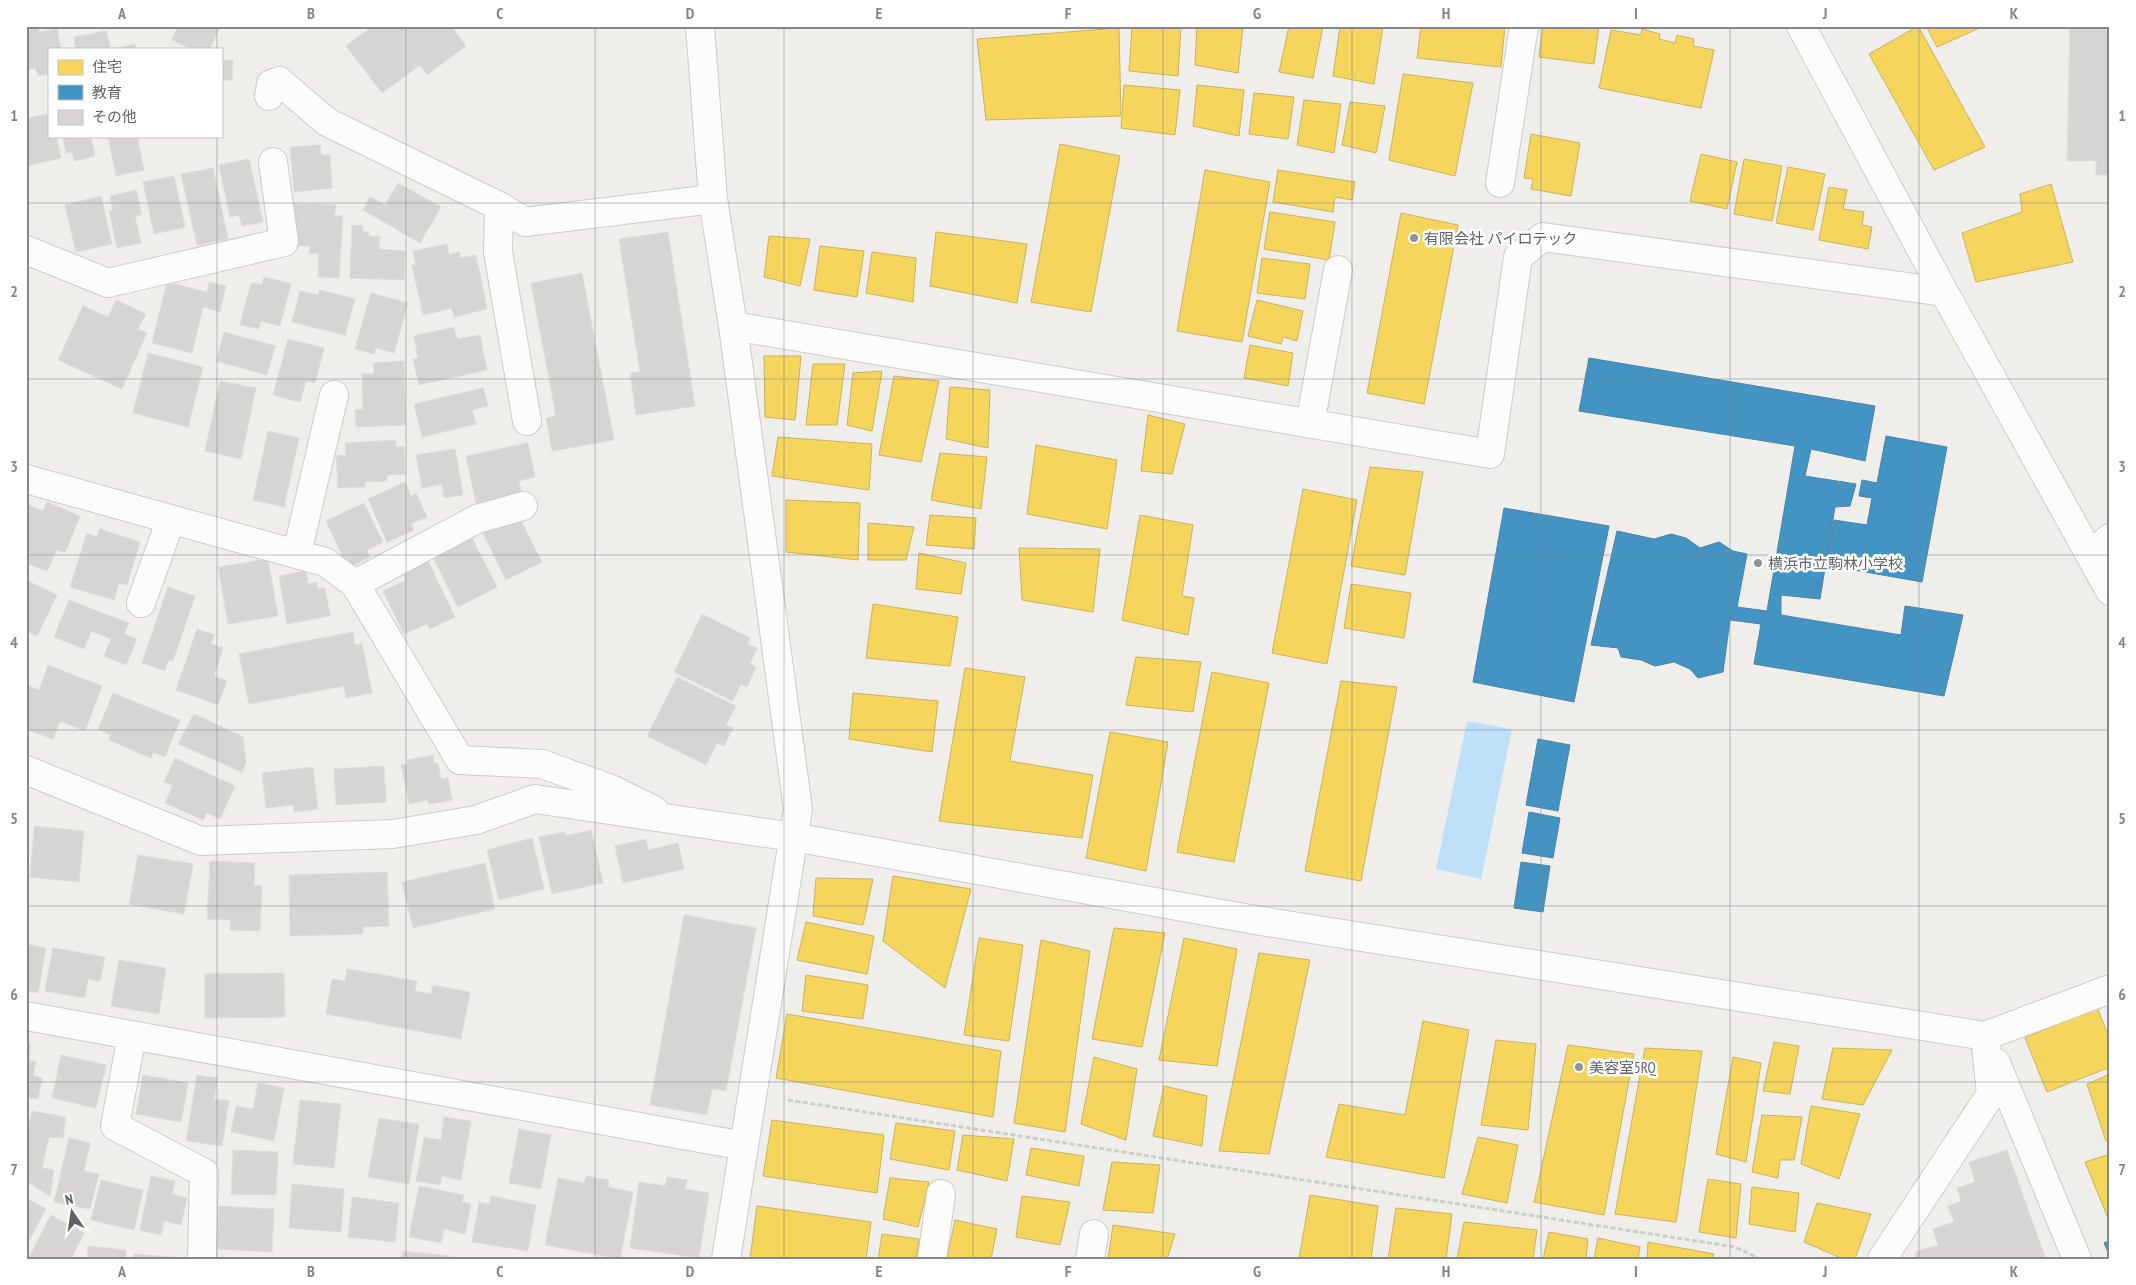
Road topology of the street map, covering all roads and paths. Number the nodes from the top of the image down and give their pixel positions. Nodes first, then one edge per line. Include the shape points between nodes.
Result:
1 (700, 26) edge
2 (1524, 26) edge
3 (1801, 26) edge
4 (269, 96) dead end
5 (273, 162) dead end
6 (1500, 183) dead end
7 (712, 199) junction
8 (500, 206) junction
9 (26, 250) edge
10 (1338, 270) dead end
11 (1944, 292) junction
12 (733, 326) junction
13 (334, 395) dead end
14 (527, 421) dead end
15 (1310, 424) junction
16 (26, 479) edge
17 (523, 506) dead end
18 (171, 519) junction
19 (2100, 547) edge
20 (297, 553) junction
21 (355, 584) junction
22 (2110, 591) edge
23 (140, 603) dead end
24 (26, 770) edge
25 (678, 822) junction
26 (793, 837) junction
27 (2110, 989) edge
28 (26, 1016) edge
29 (132, 1035) junction
30 (1984, 1036) junction
31 (752, 1095) junction
32 (744, 1146) junction
33 (941, 1194) dead end
34 (202, 1259) edge
35 (726, 1259) edge
36 (932, 1259) edge
37 (1760, 1259) edge
38 (1882, 1259) edge
39 (2077, 1259) edge

1 - 7 street
2 - 6 street
3 - 11 street
4 - 8 street via 271,84 279,81 327,122
5 - 9 street via 284,242 108,282
7 - 8 street via 525,222
7 - 12 street
8 - 14 street via 498,252
10 - 15 street
11 - 15 street via 1543,237 1518,257 1490,454
11 - 19 street
12 - 15 street
12 - 26 street via 798,809
13 - 20 street
16 - 18 street
17 - 21 street via 477,519
18 - 20 street
18 - 23 street
19 - 22 street
20 - 21 street via 325,562
21 - 25 street via 460,760 542,764 611,789
24 - 25 street via 201,841 393,834 476,820 535,799
25 - 26 street
26 - 30 street via 1261,921
26 - 31 street
27 - 30 street
28 - 29 street
29 - 32 street
29 - 34 street via 114,1126 204,1173
30 - 38 street via 1991,1094
30 - 39 street
31 - 32 street
31 - 37 path via 1735,1247
32 - 35 street
33 - 36 street

